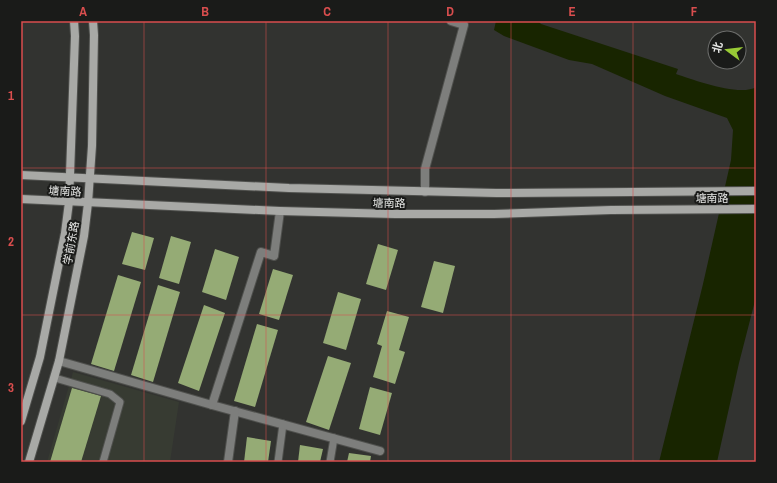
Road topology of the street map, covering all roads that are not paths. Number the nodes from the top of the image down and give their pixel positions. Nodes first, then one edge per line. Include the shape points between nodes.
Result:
1 (74, 21) edge
2 (94, 21) edge
3 (452, 21) edge
4 (21, 175) edge
5 (90, 179) junction
6 (756, 190) edge
7 (425, 192) junction
8 (21, 199) edge
9 (69, 202) junction
10 (88, 203) junction
11 (756, 209) edge
12 (280, 211) junction
13 (59, 362) junction
14 (55, 378) junction
15 (212, 405) junction
16 (235, 411) junction
17 (21, 421) edge
18 (283, 424) junction
19 (334, 438) junction
20 (380, 451) dead end
21 (29, 462) edge
22 (103, 462) edge
23 (228, 462) edge
24 (278, 462) edge
25 (330, 462) edge

1 - 9 main road, 学前东路
2 - 5 main road, 学前东路
3 - 7 street via 464,25 425,169
4 - 5 main road, 塘南路
5 - 7 main road, 塘南路
5 - 10 main road, 学前东路
6 - 7 main road, 塘南路
8 - 9 main road, 塘南路
9 - 10 main road, 塘南路
9 - 17 main road, 学前东路 via 40,357
10 - 12 main road, 塘南路
10 - 13 main road, 学前东路
11 - 12 main road, 塘南路 via 494,214
12 - 15 street via 274,256 261,252
13 - 14 main road, 学前东路
13 - 15 street
14 - 21 main road, 学前东路
14 - 22 lane via 110,394 120,402
15 - 16 street
16 - 18 street
16 - 23 street
18 - 19 street
18 - 24 lane
19 - 20 street
19 - 25 lane

